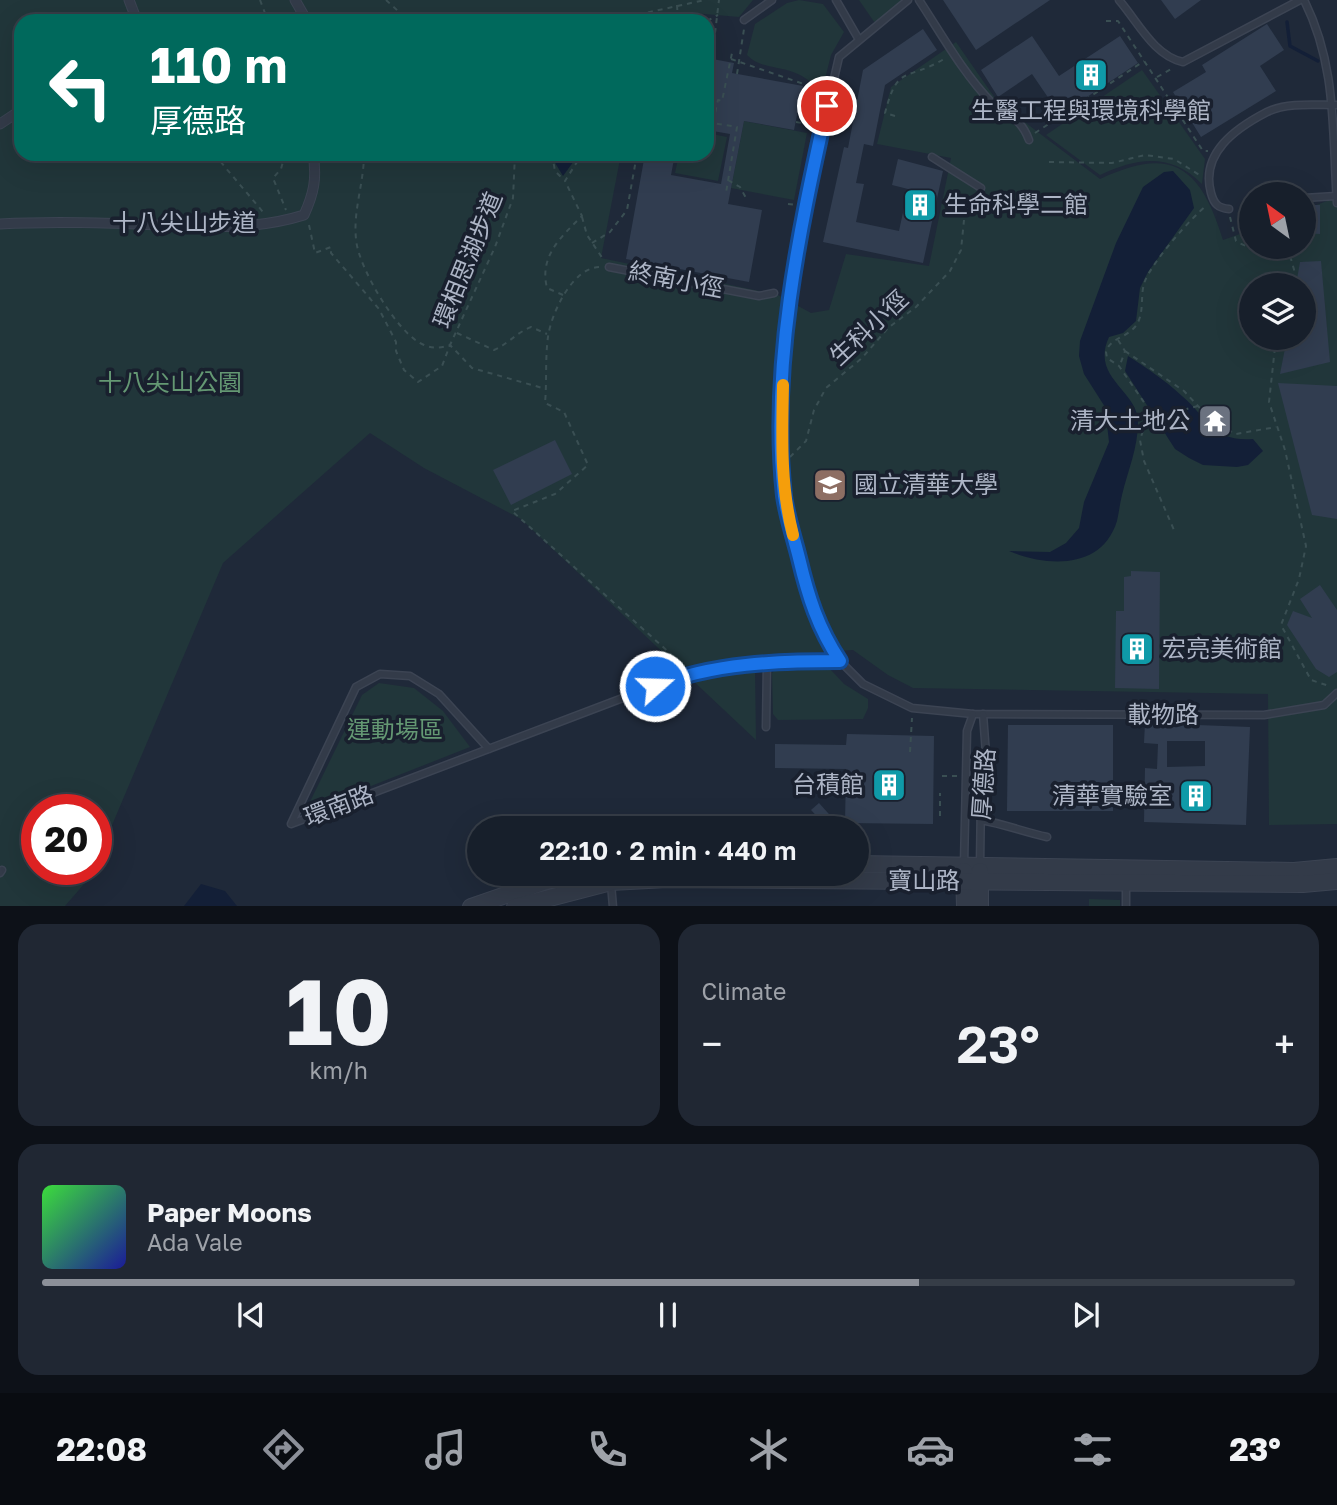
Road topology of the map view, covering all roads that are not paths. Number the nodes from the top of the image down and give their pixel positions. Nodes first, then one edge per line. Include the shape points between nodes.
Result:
1 (772, 0) edge
2 (836, 0) edge
3 (908, 0) edge
4 (919, 0) edge
5 (1119, 0) edge
6 (1302, 0) edge
7 (744, 20) road end
8 (858, 38) junction
9 (1337, 105) edge
10 (1029, 139) road end
11 (932, 158) dead end
12 (314, 161) edge
13 (981, 188) dead end
14 (1336, 196) edge
15 (1316, 197) edge
16 (1337, 203) edge
17 (1229, 209) road end
18 (0, 224) edge
19 (609, 267) road end
20 (774, 293) dead end
21 (840, 661) junction
22 (767, 662) junction
23 (1337, 693) edge
24 (973, 714) junction
25 (984, 714) junction
26 (766, 727) dead end
27 (489, 749) junction
28 (981, 820) junction
29 (1047, 837) dead end
30 (869, 865) edge
31 (1337, 867) edge
32 (972, 873) junction
33 (869, 875) edge
34 (1126, 875) junction
35 (1337, 881) edge
36 (531, 886) edge
37 (583, 886) edge
38 (611, 886) edge
39 (471, 906) edge
40 (515, 906) edge
41 (613, 906) edge
42 (965, 906) edge
43 (980, 906) edge
44 (1125, 906) edge

1 - 7 lane
2 - 8 lane
3 - 8 lane, 厚德路
4 - 10 lane via 994,105 1012,114
5 - 6 lane via 1158,50 1183,62
6 - 9 lane via 1328,47
8 - 21 lane, 厚德路 via 839,57 805,205 784,363 781,462 785,499 811,607
9 - 14 lane
9 - 17 lane via 1284,107 1227,139 1215,152 1210,188 1214,203
11 - 13 lane
12 - 18 street, 十八尖山步道 via 313,194 303,215 272,223 242,228 46,221
14 - 15 lane
14 - 16 lane
19 - 20 lane, 終南小徑 via 765,296
21 - 22 lane, 環南路
21 - 24 lane, 厚德路 via 863,684 912,708
22 - 26 lane
22 - 27 lane, 環南路 via 692,673
23 - 25 lane, 載物路 via 1324,705 1265,715
24 - 25 lane, 厚德路
24 - 32 lane, 厚德路 via 967,731
25 - 28 lane, 厚德路 via 987,766
27 - 27 lane, 環南路 via 440,768 291,824 356,687 380,674 410,676 439,694
28 - 29 lane
28 - 32 lane, 厚德路
30 - 32 street, 寶山路
31 - 34 street, 寶山路
32 - 33 street, 寶山路
32 - 34 street, 寶山路
32 - 42 street
32 - 43 street
34 - 35 street, 寶山路 via 1303,884
34 - 44 lane
36 - 39 street
37 - 40 street, 寶山路
38 - 41 lane

